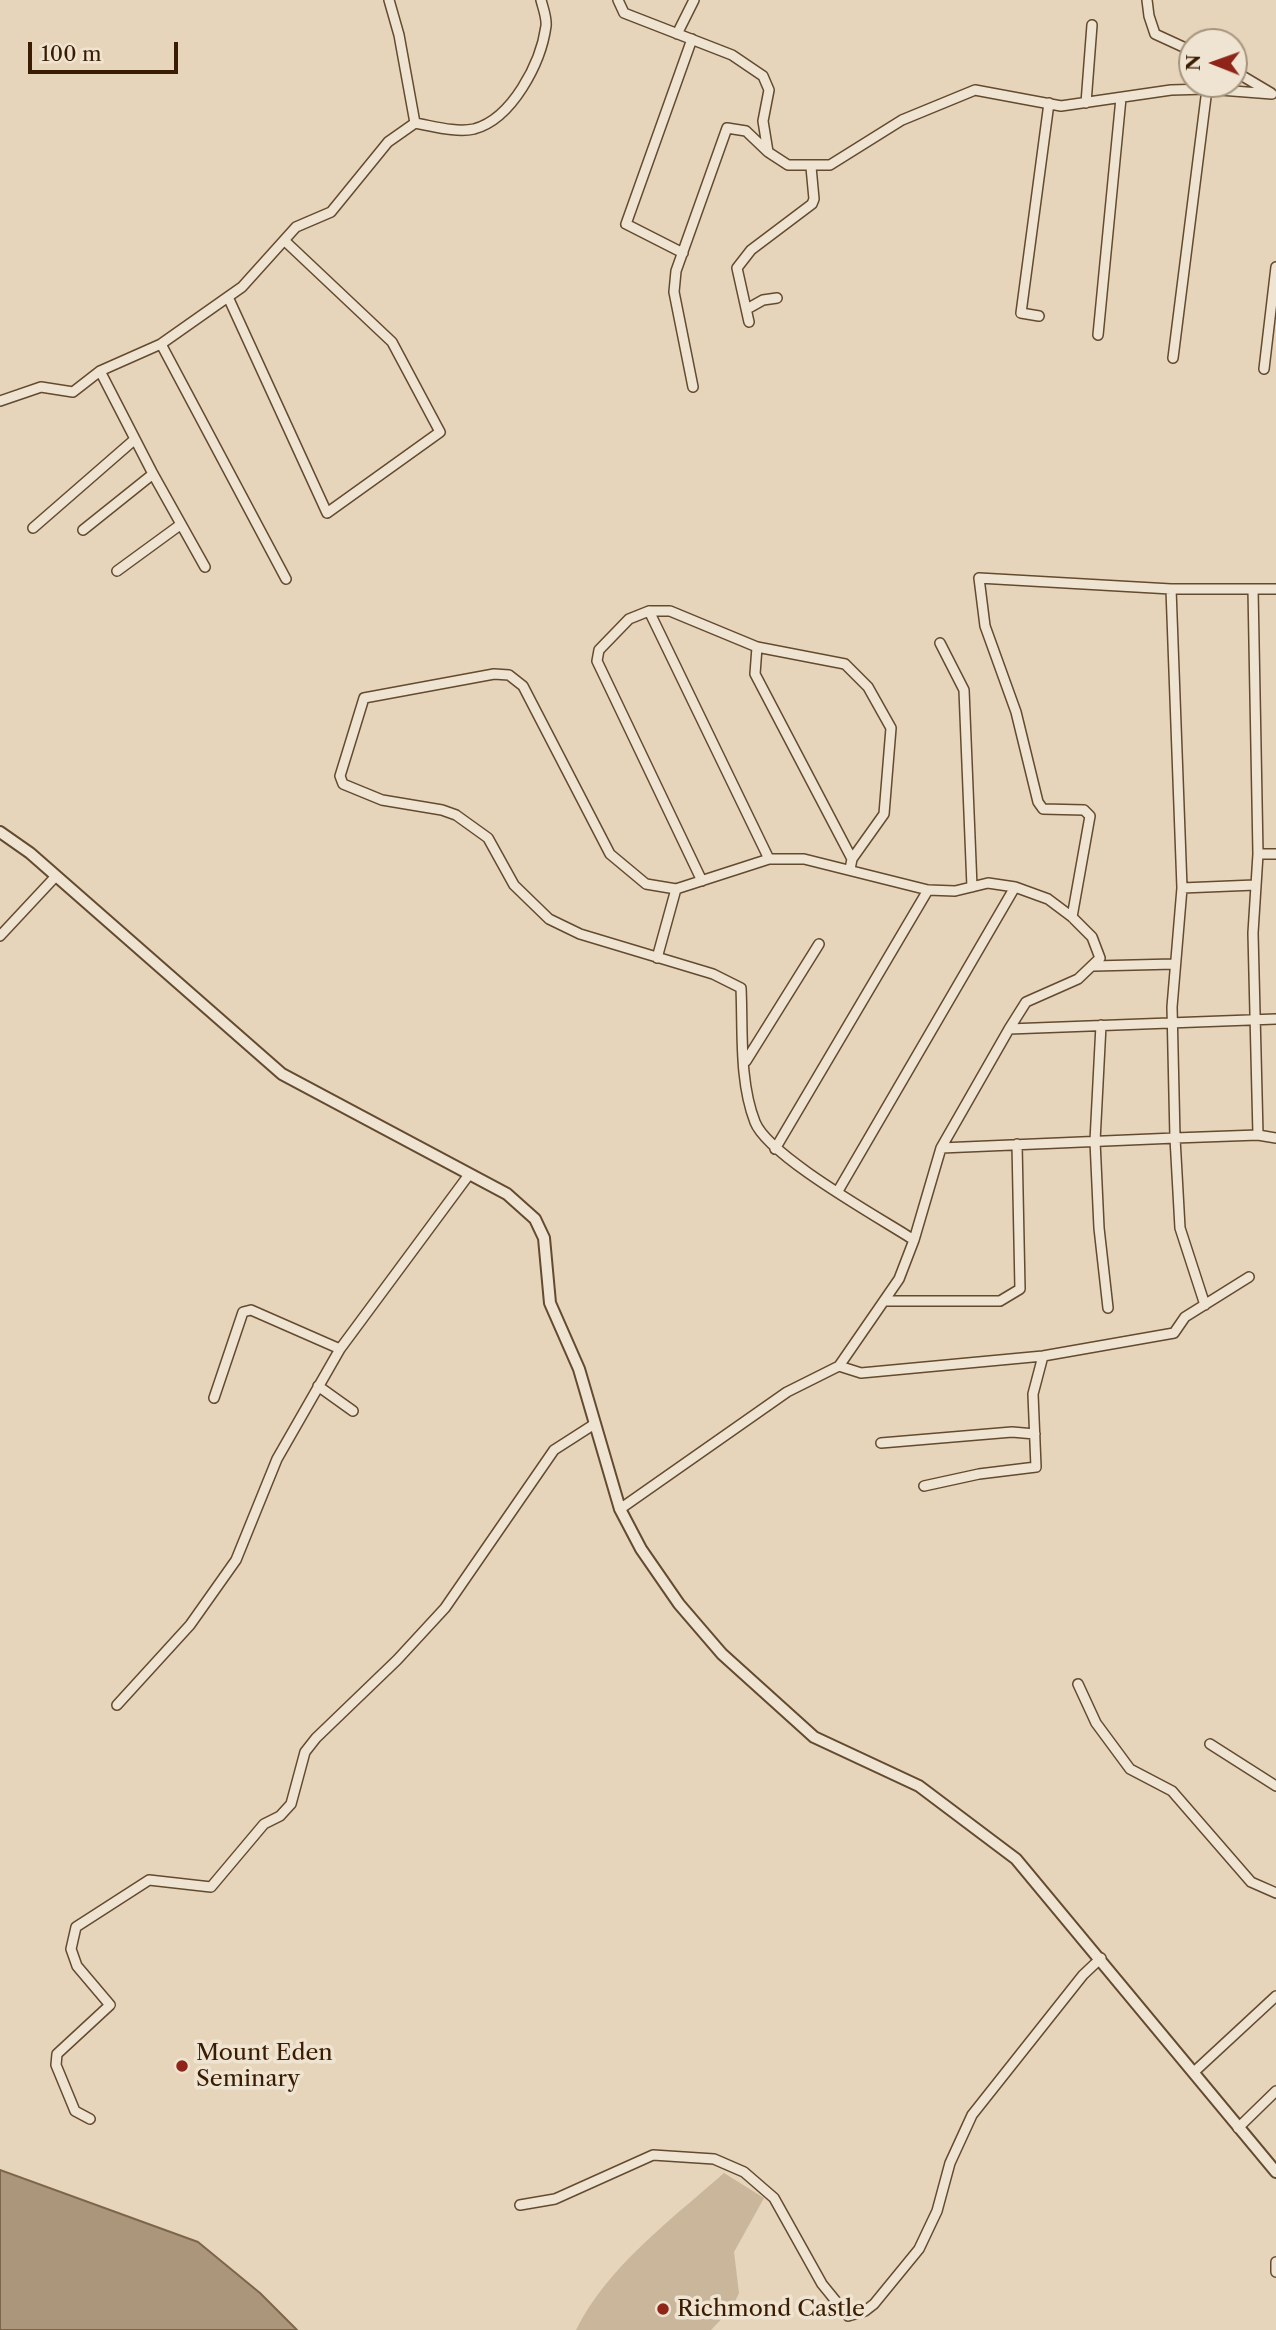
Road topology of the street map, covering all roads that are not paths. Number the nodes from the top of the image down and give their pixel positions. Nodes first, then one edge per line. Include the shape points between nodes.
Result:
1 (389, 0) edge
2 (541, 0) edge
3 (618, 0) edge
4 (694, 0) edge
5 (1147, 0) edge
6 (1092, 24) dead end
7 (677, 33) junction
8 (692, 39) junction
9 (1178, 45) edge
10 (1248, 79) edge
11 (1178, 90) edge
12 (1248, 93) edge
13 (1274, 95) edge
14 (1121, 98) junction
15 (1206, 98) edge
16 (1049, 103) junction
17 (1086, 103) junction
18 (415, 123) junction
19 (768, 152) junction
20 (811, 167) junction
21 (286, 242) junction
22 (683, 253) junction
23 (1276, 267) edge
24 (228, 297) junction
25 (777, 298) dead end
26 (747, 309) junction
27 (1039, 316) dead end
28 (749, 322) dead end
29 (1098, 335) dead end
30 (161, 344) junction
31 (1173, 358) dead end
32 (1264, 369) dead end
33 (100, 371) junction
34 (693, 387) dead end
35 (0, 401) edge
36 (134, 440) junction
37 (153, 474) junction
38 (180, 525) junction
39 (33, 527) dead end
40 (83, 530) dead end
41 (205, 567) dead end
42 (117, 571) dead end
43 (286, 579) dead end
44 (1171, 589) junction
45 (1253, 589) junction
46 (1276, 589) edge
47 (649, 611) junction
48 (940, 643) dead end
49 (757, 647) junction
50 (0, 832) edge
51 (1258, 854) junction
52 (1276, 854) edge
53 (769, 859) junction
54 (852, 859) junction
55 (850, 869) junction
56 (56, 876) junction
57 (702, 881) junction
58 (1255, 885) junction
59 (972, 887) junction
60 (1015, 887) junction
61 (1182, 888) junction
62 (676, 889) junction
63 (928, 890) junction
64 (1072, 917) junction
65 (0, 936) edge
66 (818, 944) dead end
67 (657, 958) junction
68 (1174, 964) junction
69 (1094, 966) junction
70 (1276, 1019) edge
71 (1256, 1021) junction
72 (1173, 1023) junction
73 (1101, 1025) junction
74 (1009, 1029) junction
75 (745, 1062) junction
76 (1258, 1135) junction
77 (1175, 1138) junction
78 (1276, 1138) edge
79 (1095, 1141) junction
80 (1017, 1144) junction
81 (941, 1148) junction
82 (775, 1149) junction
83 (468, 1176) junction
84 (838, 1191) junction
85 (914, 1240) junction
86 (1249, 1277) dead end
87 (884, 1301) junction
88 (1205, 1305) junction
89 (1108, 1308) dead end
90 (340, 1349) junction
91 (1043, 1356) junction
92 (839, 1366) junction
93 (318, 1386) junction
94 (214, 1398) dead end
95 (353, 1411) dead end
96 (593, 1425) junction
97 (1035, 1434) junction
98 (881, 1443) dead end
99 (924, 1486) dead end
100 (620, 1509) junction
101 (1078, 1684) dead end
102 (117, 1705) dead end
103 (1210, 1744) dead end
104 (1276, 1786) edge
105 (1276, 1893) edge
106 (1101, 1958) junction
107 (1276, 1996) edge
108 (1194, 2072) junction
109 (1276, 2091) edge
110 (90, 2119) dead end
111 (1238, 2127) junction
112 (1276, 2172) edge
113 (520, 2204) dead end
114 (1276, 2262) edge
115 (1276, 2273) edge

1 - 18 street via 400,35
2 - 18 street via 547,24 542,41 523,87 508,108 476,128
3 - 7 street via 624,13
4 - 7 street
5 - 9 street via 1155,34
6 - 17 street
7 - 8 street
8 - 19 street via 733,55 763,76 769,90 764,121
8 - 22 street via 626,224
10 - 13 street
11 - 14 street
12 - 13 street
14 - 17 street
14 - 29 street
15 - 31 street
16 - 17 street
16 - 20 street via 975,90 902,120 830,165
16 - 27 street via 1021,313
18 - 21 street via 388,142 331,212 296,227
19 - 20 street via 788,165
19 - 22 street via 746,131 727,128
20 - 26 street via 812,204 751,250 737,268
21 - 24 street
21 - 24 street via 392,342 440,432 327,513
22 - 34 street via 674,292
23 - 32 street
24 - 30 street
25 - 26 street
26 - 28 street
30 - 33 street
30 - 43 street
33 - 35 street via 73,392 41,387
33 - 36 street
36 - 37 street
36 - 39 street
37 - 38 street
37 - 40 street
38 - 41 street
38 - 42 street
44 - 45 street
44 - 61 street
44 - 64 street via 979,579 985,626 1009,689 1038,802 1043,809 1084,810 1090,816
45 - 46 street
45 - 51 street
47 - 49 street via 670,611
47 - 53 street
47 - 57 street via 629,619 599,650 597,661
48 - 59 street via 964,690
49 - 54 street via 755,674
49 - 54 street via 845,664 868,687 891,728 884,814
50 - 56 street
51 - 52 street
51 - 58 street
53 - 55 street via 804,859
53 - 57 street
54 - 55 street
55 - 63 street
56 - 65 street
56 - 83 street via 282,1074
57 - 62 street
58 - 61 street
58 - 71 street
59 - 60 street via 988,883
59 - 63 street
60 - 64 street via 1048,899
60 - 84 street
61 - 68 street
62 - 67 street
62 - 67 street via 646,884 610,854 523,686 509,675 365,698 340,776 343,784 382,800 456,815 488,838 514,884 549,919 580,934
63 - 82 street
64 - 69 street via 1099,949
66 - 75 street
67 - 75 street via 713,974 741,988
68 - 69 street
68 - 72 street
69 - 74 street via 1078,979 1026,1002
70 - 71 street
71 - 72 street
71 - 76 street
72 - 73 street
72 - 77 street
73 - 74 street
73 - 79 street
74 - 81 street
75 - 82 street via 756,1125
76 - 77 street
76 - 78 street
77 - 79 street
77 - 88 street via 1180,1228
79 - 80 street
79 - 89 street
80 - 81 street
80 - 87 street via 1020,1289 1000,1301
81 - 85 street
82 - 84 street
83 - 90 street
83 - 96 street via 507,1194 535,1219 544,1238 550,1303 579,1369
84 - 85 street
85 - 87 street via 899,1279
86 - 88 street
87 - 92 street
88 - 91 street via 1185,1317 1174,1333
90 - 93 street
90 - 94 street via 251,1310 243,1311
91 - 92 street via 861,1373
91 - 97 street via 1033,1394
92 - 100 street via 788,1392
93 - 95 street
93 - 102 street via 277,1459 236,1560 190,1625
96 - 100 street
96 - 110 street via 554,1450 445,1608 316,1738 305,1752 291,1804 264,1824 211,1887 149,1880 76,1927 71,1949 77,1966 110,2005 57,2054 56,2065 75,2111
97 - 98 street
97 - 99 street via 1035,1467
100 - 106 street via 679,1604 722,1654 814,1737 919,1786 1016,1859
101 - 105 street via 1097,1723 1130,1769 1172,1791 1251,1882
103 - 104 street
106 - 108 street
106 - 113 street via 972,2115 919,2249 865,2311 848,2316 822,2284 774,2198 744,2172 715,2159 653,2155 555,2199
107 - 108 street
108 - 111 street
109 - 111 street
111 - 112 street
114 - 115 street

